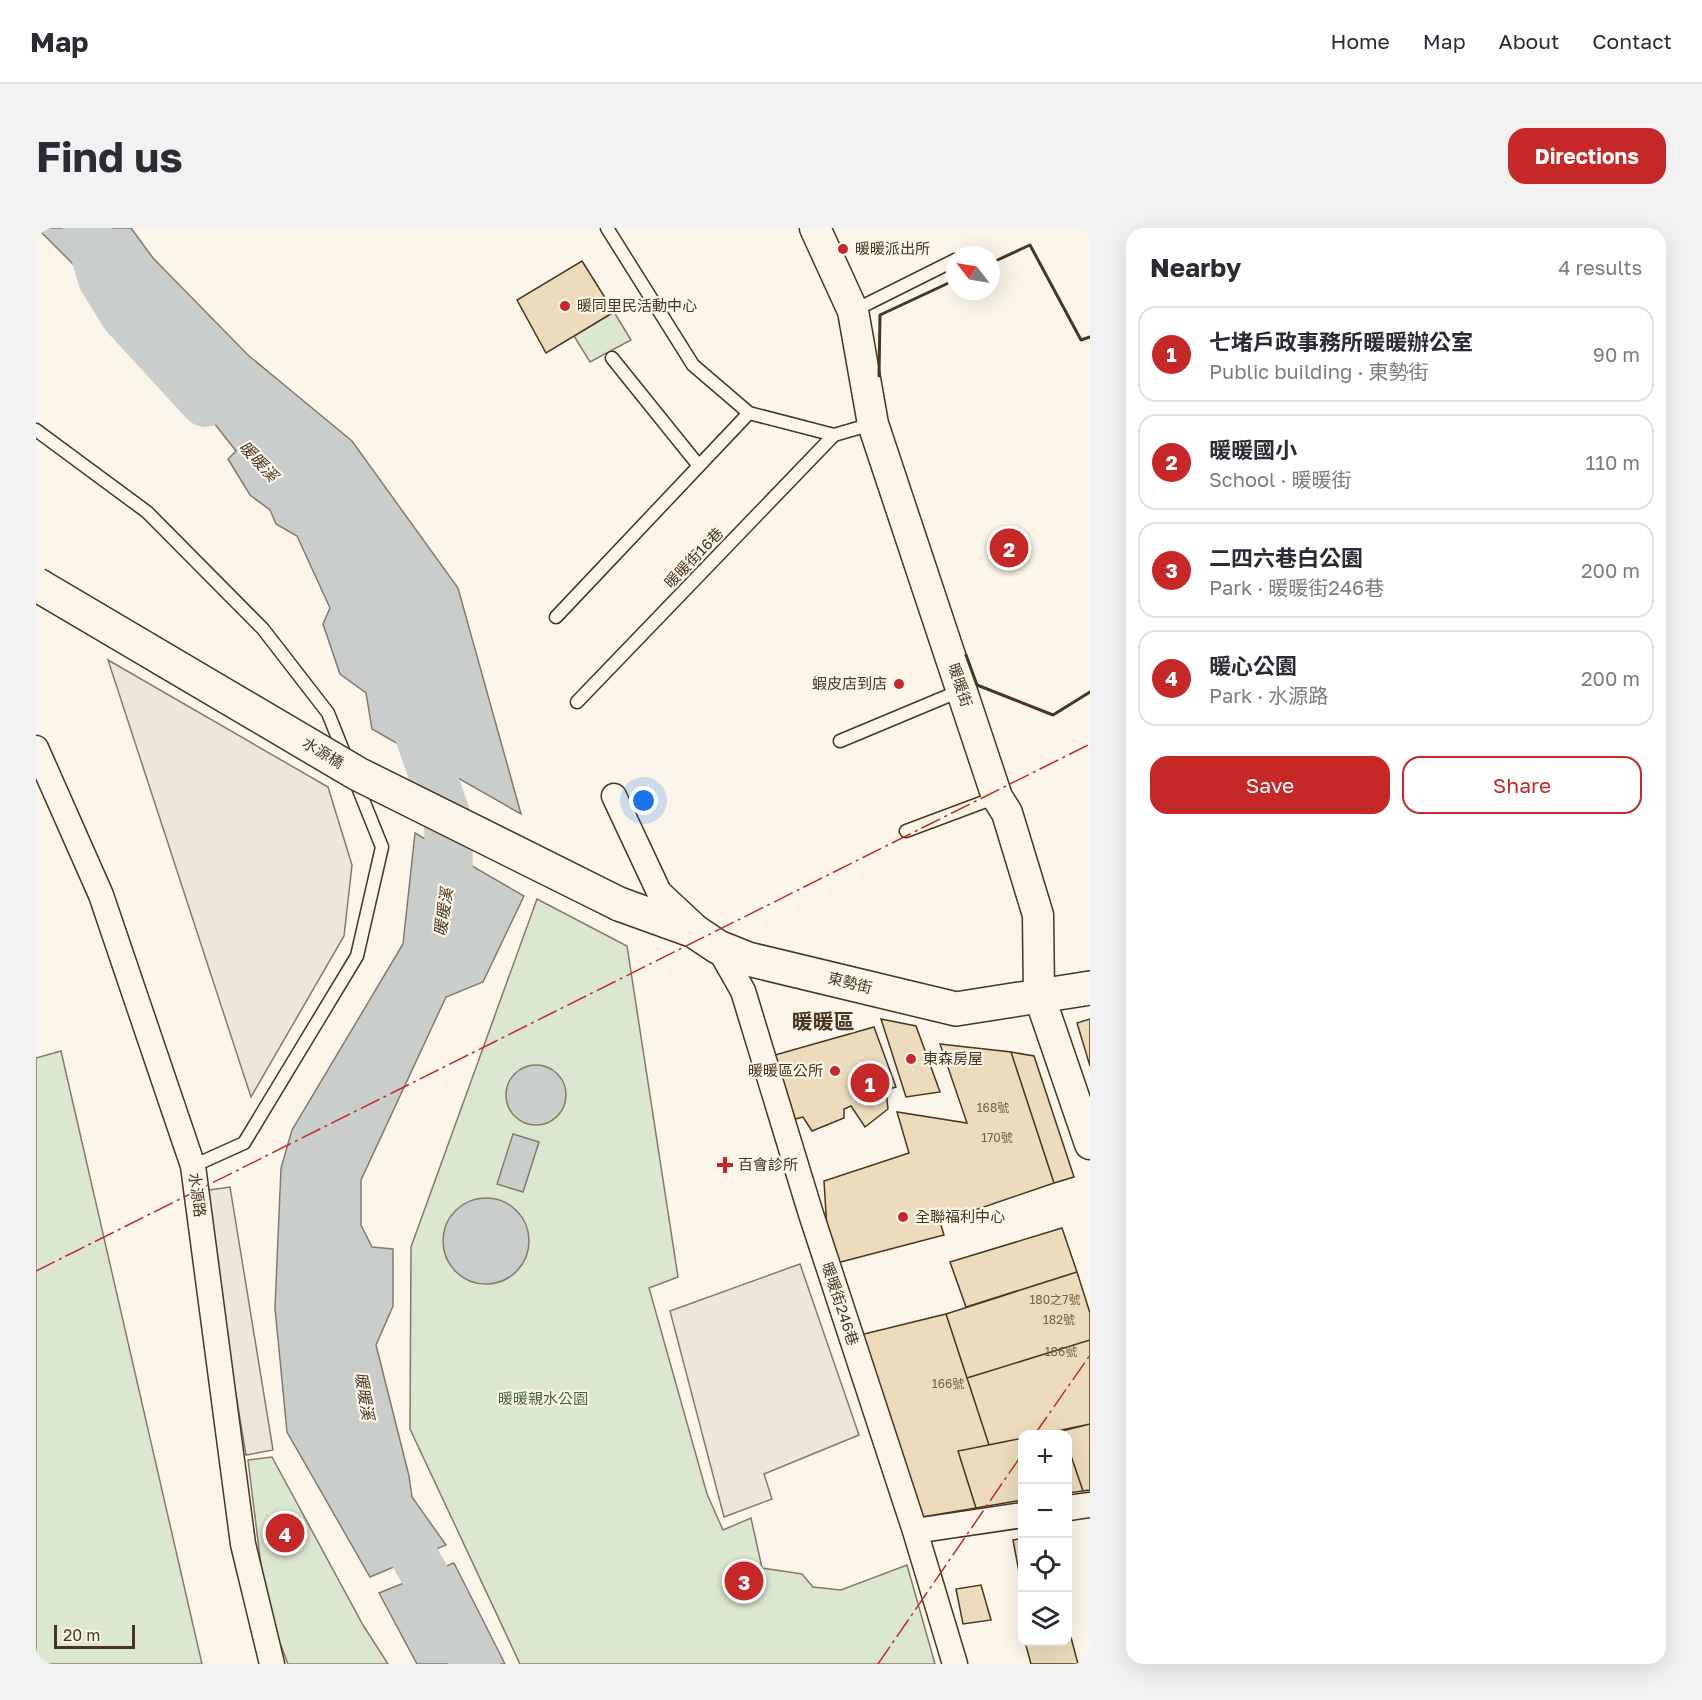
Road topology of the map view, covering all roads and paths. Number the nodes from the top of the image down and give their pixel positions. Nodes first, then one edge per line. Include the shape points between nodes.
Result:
1 (607, 228) edge
2 (815, 228) edge
3 (946, 264) edge
4 (853, 311) junction
5 (612, 358) dead end
6 (749, 412) junction
7 (873, 424) junction
8 (36, 430) edge
9 (834, 435) junction
10 (699, 466) junction
11 (36, 584) edge
12 (556, 617) dead end
13 (963, 690) junction
14 (577, 702) dead end
15 (840, 741) dead end
16 (36, 748) edge
17 (614, 796) dead end
18 (997, 797) junction
19 (906, 831) dead end
20 (619, 904) joint
21 (718, 947) junction
22 (1090, 988) edge
23 (1039, 995) junction
24 (1090, 1144) edge
25 (193, 1166) junction
26 (1090, 1505) edge
27 (1072, 1507) edge
28 (1018, 1516) edge
29 (915, 1531) junction
30 (272, 1664) edge
31 (955, 1664) edge

1 - 6 lane via 693,365
2 - 4 street, 暖暖街
3 - 4 lane
4 - 7 street, 暖暖街
5 - 10 lane
6 - 9 lane
6 - 10 lane
7 - 9 lane
7 - 13 street, 暖暖街
8 - 25 lane via 147,512 263,629 328,713 382,847 357,956 244,1143
9 - 14 lane, 暖暖街16巷
10 - 12 lane
11 - 20 main road, 水源橋, bridge via 358,774
13 - 15 lane
13 - 18 street, 暖暖街
16 - 25 street, 水源路 via 101,895
17 - 21 street, 暖暖街246巷 via 658,892
18 - 19 lane
18 - 23 street, 暖暖街 via 1007,813 1038,915
20 - 21 main road, 東勢街 via 694,931
21 - 23 main road, 東勢街 via 748,959 956,1009
21 - 29 street, 暖暖街246巷 via 743,991
22 - 23 main road, 東勢街
23 - 24 street, 暖暖街
25 - 30 street, 水源路 via 243,1544
26 - 27 street
28 - 29 street
29 - 31 street, 暖暖街246巷

